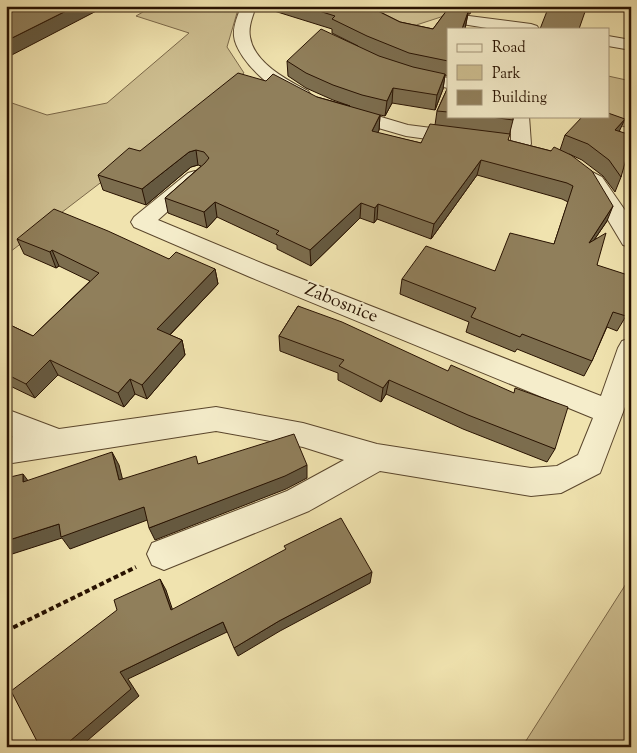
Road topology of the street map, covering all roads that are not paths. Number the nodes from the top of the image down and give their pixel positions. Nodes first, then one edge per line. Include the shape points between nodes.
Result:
1 (249, 6) edge
2 (461, 20) edge
3 (523, 28) edge
4 (610, 41) edge
5 (631, 45) edge
6 (393, 69) edge
7 (447, 83) edge
8 (520, 118) edge
9 (480, 140) edge
10 (522, 146) edge
11 (574, 165) edge
12 (199, 173) edge
13 (631, 240) edge
14 (631, 348) edge
15 (610, 412) junction
16 (6, 421) edge
17 (58, 442) junction
18 (6, 452) edge
19 (377, 457) junction
20 (164, 554) road end

1 - 9 street via 242,26 244,43 254,62 285,86 320,104 406,130
2 - 3 street
4 - 5 street
6 - 7 street
8 - 10 street
11 - 13 street via 594,181
12 - 15 street, Zabosnice via 142,222
14 - 15 street
15 - 19 street via 589,464 561,479 531,482
16 - 17 street
17 - 18 street
17 - 19 street via 216,419 303,435
19 - 20 street via 298,501

